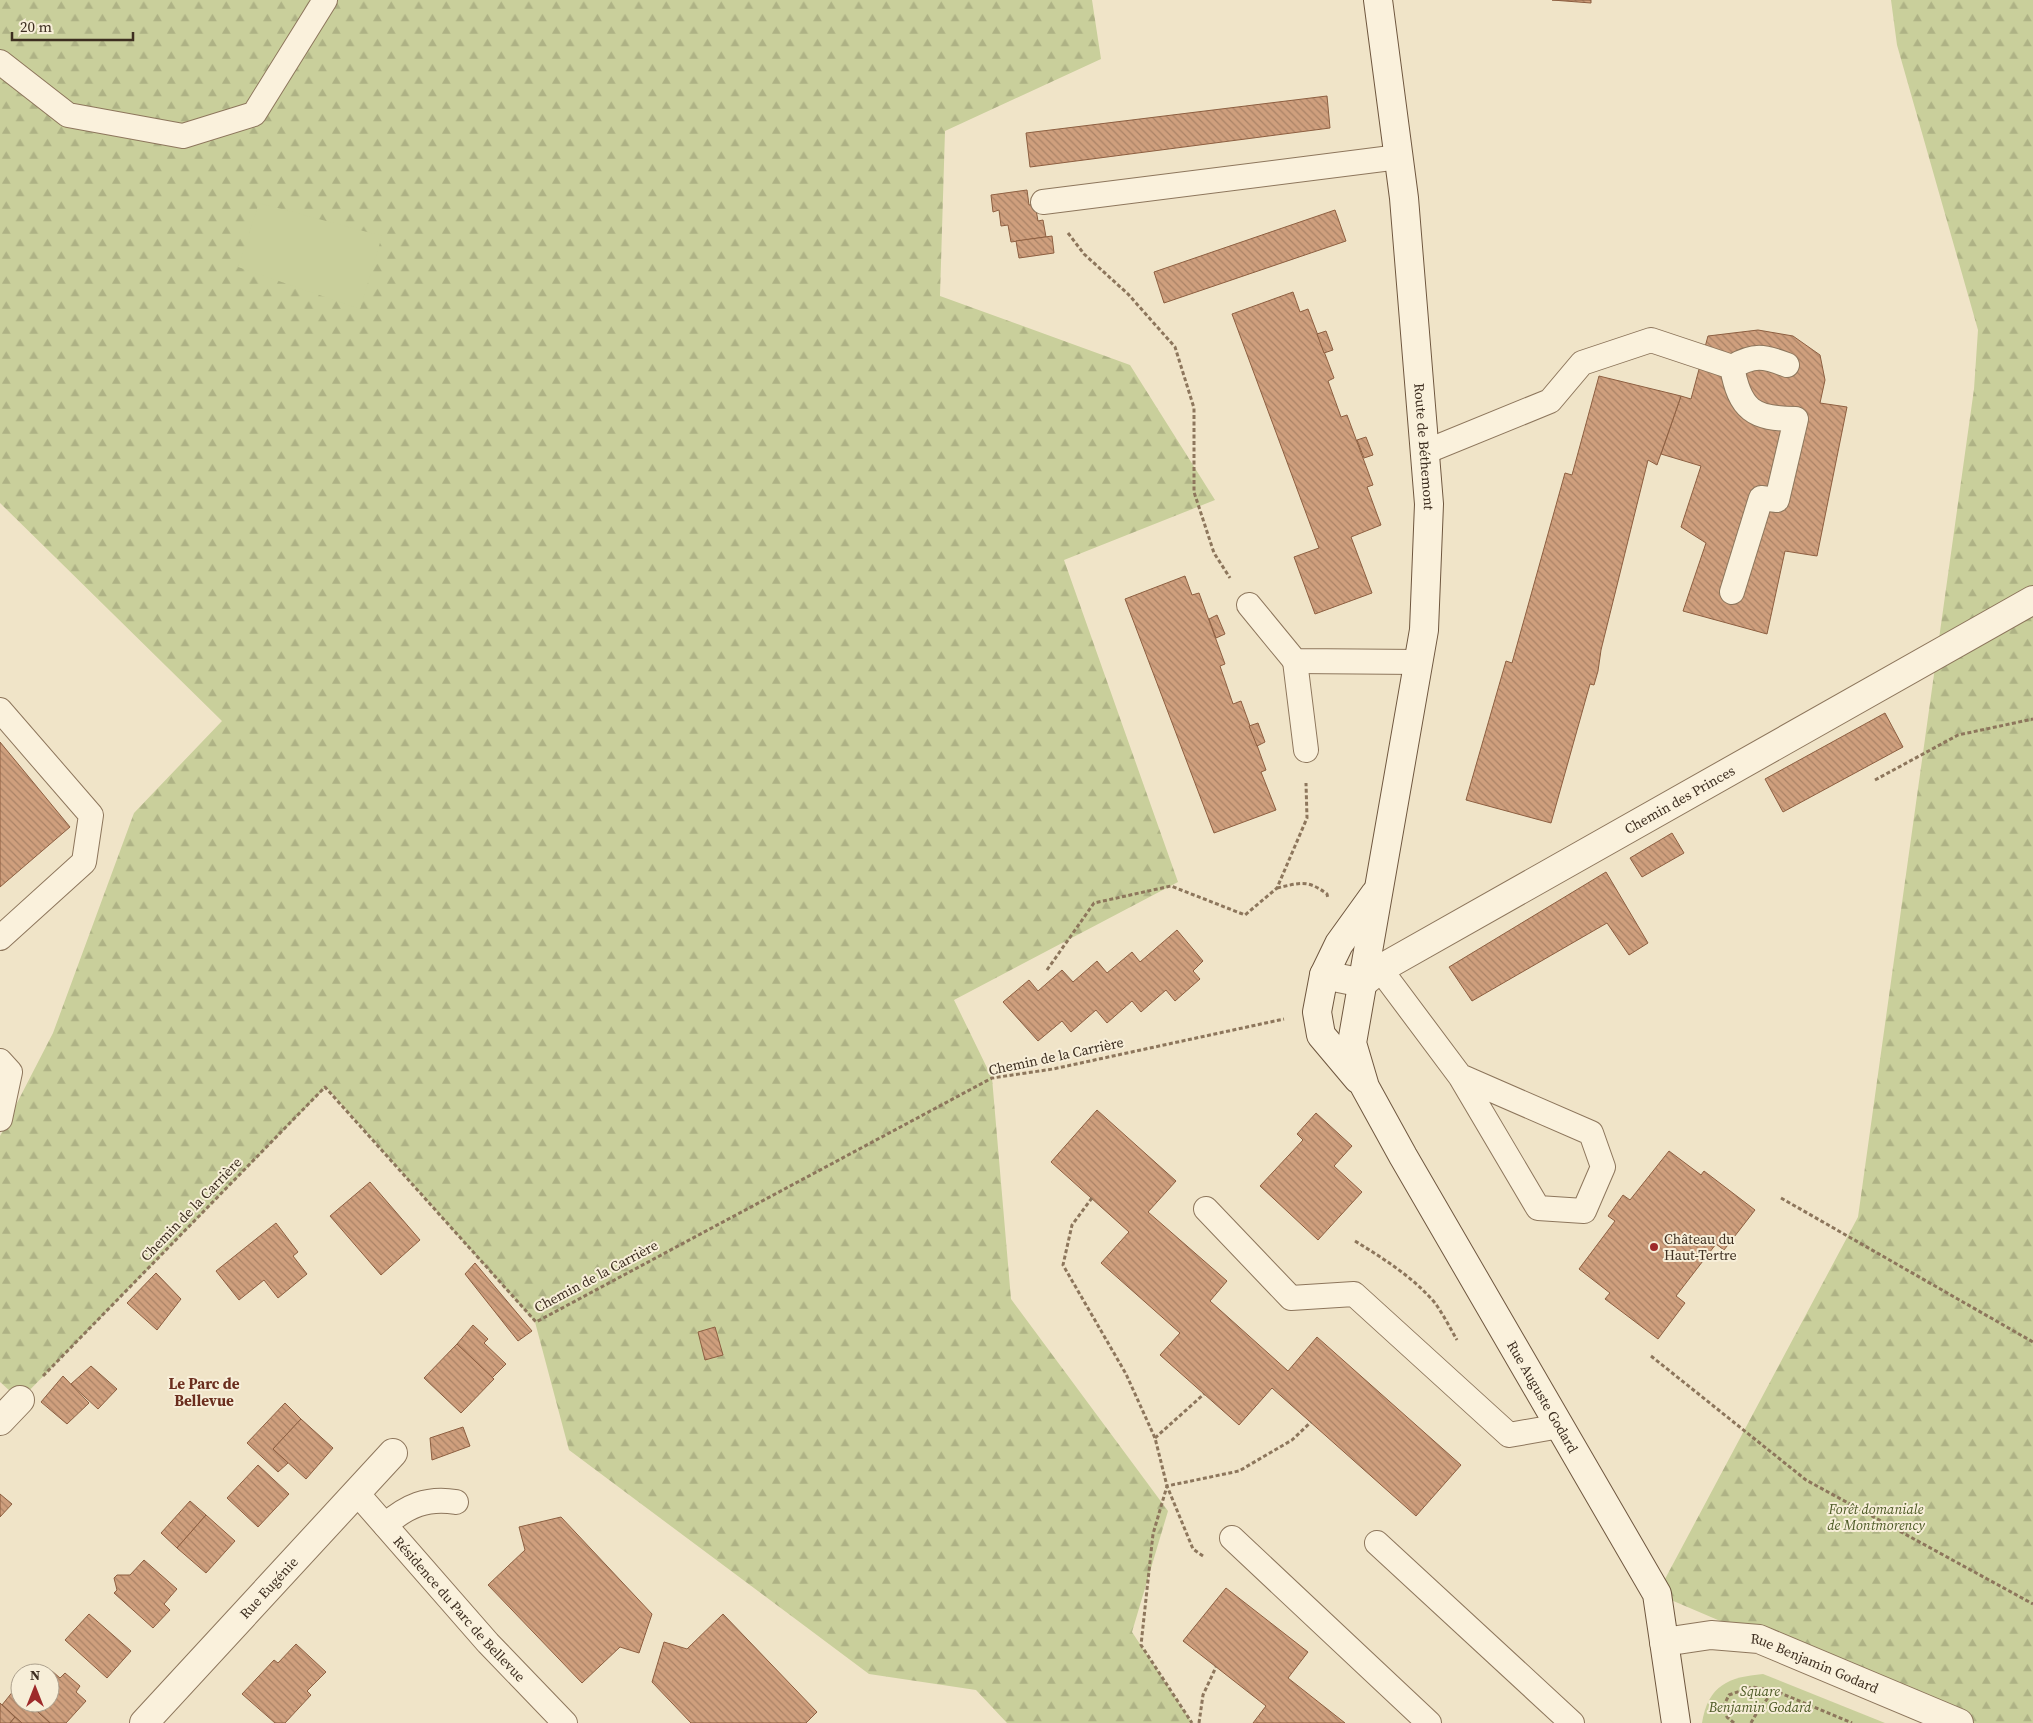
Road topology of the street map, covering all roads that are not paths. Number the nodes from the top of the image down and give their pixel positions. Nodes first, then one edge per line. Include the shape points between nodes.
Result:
1 (325, 0) edge
2 (1378, 0) edge
3 (0, 62) edge
4 (1399, 156) junction
5 (1043, 202) road end
6 (1787, 365) dead end
7 (1732, 367) junction
8 (1425, 452) junction
9 (1732, 592) dead end
10 (2033, 600) edge
11 (1249, 605) road end
12 (1295, 661) junction
13 (1419, 662) junction
14 (0, 710) edge
15 (1306, 750) road end
16 (1378, 891) junction
17 (0, 938) edge
18 (1339, 944) junction
19 (1370, 968) junction
20 (1324, 975) junction
21 (0, 1061) edge
22 (1460, 1076) junction
23 (1366, 1087) junction
24 (0, 1119) edge
25 (1206, 1209) dead end
26 (20, 1400) road end
27 (0, 1421) edge
28 (1560, 1426) junction
29 (393, 1452) dead end
30 (356, 1492) junction
31 (456, 1502) dead end
32 (385, 1525) junction
33 (1232, 1538) dead end
34 (1378, 1543) dead end
35 (1664, 1642) junction
36 (144, 1723) edge
37 (565, 1723) edge
38 (1429, 1723) edge
39 (1572, 1723) edge
40 (1676, 1723) edge
41 (1959, 1723) edge

1 - 3 lane via 254,114 183,136 68,115
2 - 4 street, Route de Béthemont
4 - 5 lane
4 - 8 street, Route de Béthemont
6 - 7 lane via 1770,358 1749,357
7 - 8 lane via 1651,340 1582,364 1550,400
7 - 9 lane via 1736,386 1749,409 1762,417 1796,419 1777,500 1761,498
8 - 13 street, Route de Béthemont via 1429,504 1424,630
10 - 19 street, Chemin des Princes
11 - 12 lane
12 - 13 lane
12 - 15 lane
13 - 16 street, Route de Béthemont
14 - 17 lane via 92,815 84,862
16 - 18 street
16 - 19 street, Route de Béthemont
18 - 19 street
18 - 20 street
19 - 20 street
19 - 22 lane
19 - 23 street, Route de Béthemont via 1352,1044
20 - 23 street via 1317,1012 1321,1035
21 - 24 lane via 10,1072
22 - 22 lane via 1538,1208 1584,1211 1603,1168 1591,1133
23 - 28 street, Rue Auguste Godard
25 - 28 lane via 1291,1298 1354,1294 1509,1435
26 - 27 street
28 - 35 street, Rue Auguste Godard via 1657,1594
29 - 30 street, Rue Eugénie
30 - 32 lane, Résidence du Parc de Bellevue
30 - 36 street, Rue Eugénie
31 - 32 lane via 438,1499 419,1504 401,1511
32 - 37 lane, Résidence du Parc de Bellevue via 488,1643
33 - 38 lane
34 - 39 lane
35 - 40 street, Rue Auguste Godard
35 - 41 street, Rue Benjamin Godard via 1711,1635 1758,1638

